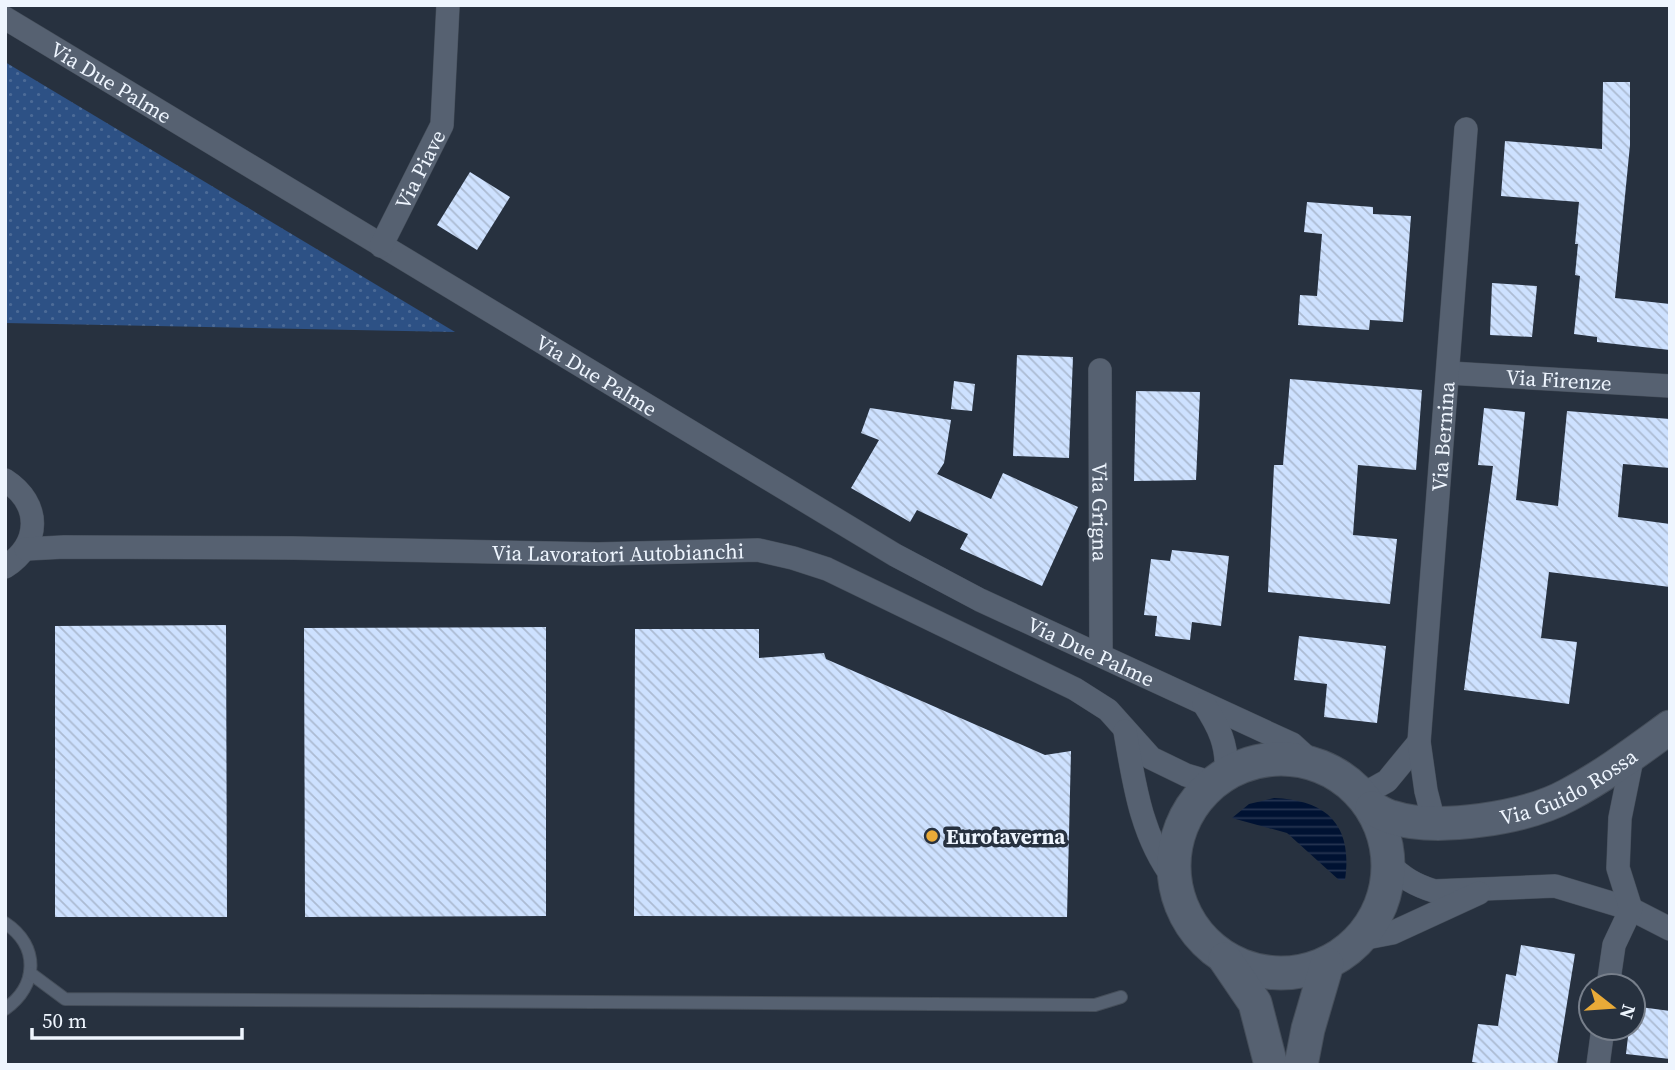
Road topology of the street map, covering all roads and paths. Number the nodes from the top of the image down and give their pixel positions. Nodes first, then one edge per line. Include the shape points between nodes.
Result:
1 (448, 5) edge
2 (5, 18) edge
3 (1466, 128) dead end
4 (381, 246) junction
5 (1100, 370) dead end
6 (1449, 373) junction
7 (1670, 386) edge
8 (5, 480) edge
9 (32, 517) junction
10 (64, 547) junction
11 (26, 549) junction
12 (5, 567) edge
13 (1101, 654) junction
14 (1204, 704) junction
15 (1670, 727) edge
16 (1125, 731) junction
17 (1419, 742) junction
18 (1633, 754) junction
19 (1314, 764) junction
20 (1219, 778) junction
21 (1367, 801) junction
22 (1446, 822) junction
23 (1388, 861) junction
24 (1174, 879) junction
25 (1491, 887) junction
26 (1631, 909) junction
27 (5, 923) edge
28 (1670, 929) edge
29 (1361, 939) junction
30 (1225, 959) junction
31 (1327, 964) junction
32 (1610, 972) edge
33 (30, 973) junction
34 (1121, 997) dead end
35 (5, 1009) edge
36 (1601, 1042) edge
37 (1271, 1065) edge
38 (1301, 1065) edge
39 (1598, 1065) edge

1 - 4 street, Via Piave via 442,125
2 - 4 street, Via Due Palme
3 - 6 street, Via Bernina
4 - 13 street, Via Due Palme via 895,555 980,600
5 - 13 street, Via Grigna
6 - 7 street, Via Firenze
6 - 17 street, Via Bernina
8 - 9 street via 26,500
9 - 10 street
9 - 11 street
10 - 11 street, Via Lavoratori Autobianchi
10 - 16 street, Via Lavoratori Autobianchi via 597,554 758,550 827,569 1075,688 1108,710
11 - 12 street
13 - 14 street, Via Due Palme
14 - 19 street, Via Due Palme via 1292,744
14 - 20 street via 1226,744
15 - 18 street, Via Guido Rossa
16 - 20 street, Via Lavoratori Autobianchi via 1151,758 1186,775
16 - 24 street via 1148,833 1158,858
17 - 21 street
17 - 22 street, Via Bernina via 1426,791
18 - 22 street, Via Guido Rossa via 1567,796 1543,805 1495,818
18 - 26 street via 1620,818 1618,868
19 - 20 street via 1285,758 1264,760
19 - 21 street via 1331,771
20 - 24 street via 1194,803 1181,827
21 - 22 street, Via Guido Rossa via 1390,817
21 - 23 street via 1380,822
22 - 23 street, Via Guido Rossa
23 - 25 street via 1409,881 1434,891
23 - 29 street via 1386,890
24 - 30 street via 1186,918 1199,937
25 - 26 street via 1555,886
25 - 29 street via 1392,933
26 - 28 street
26 - 32 street via 1614,945
27 - 33 lane via 26,945
29 - 31 street
30 - 31 street via 1256,971 1284,974
30 - 37 street via 1255,1003
31 - 38 street
33 - 34 lane via 65,999 1095,1004
33 - 35 lane via 25,989
36 - 39 street

